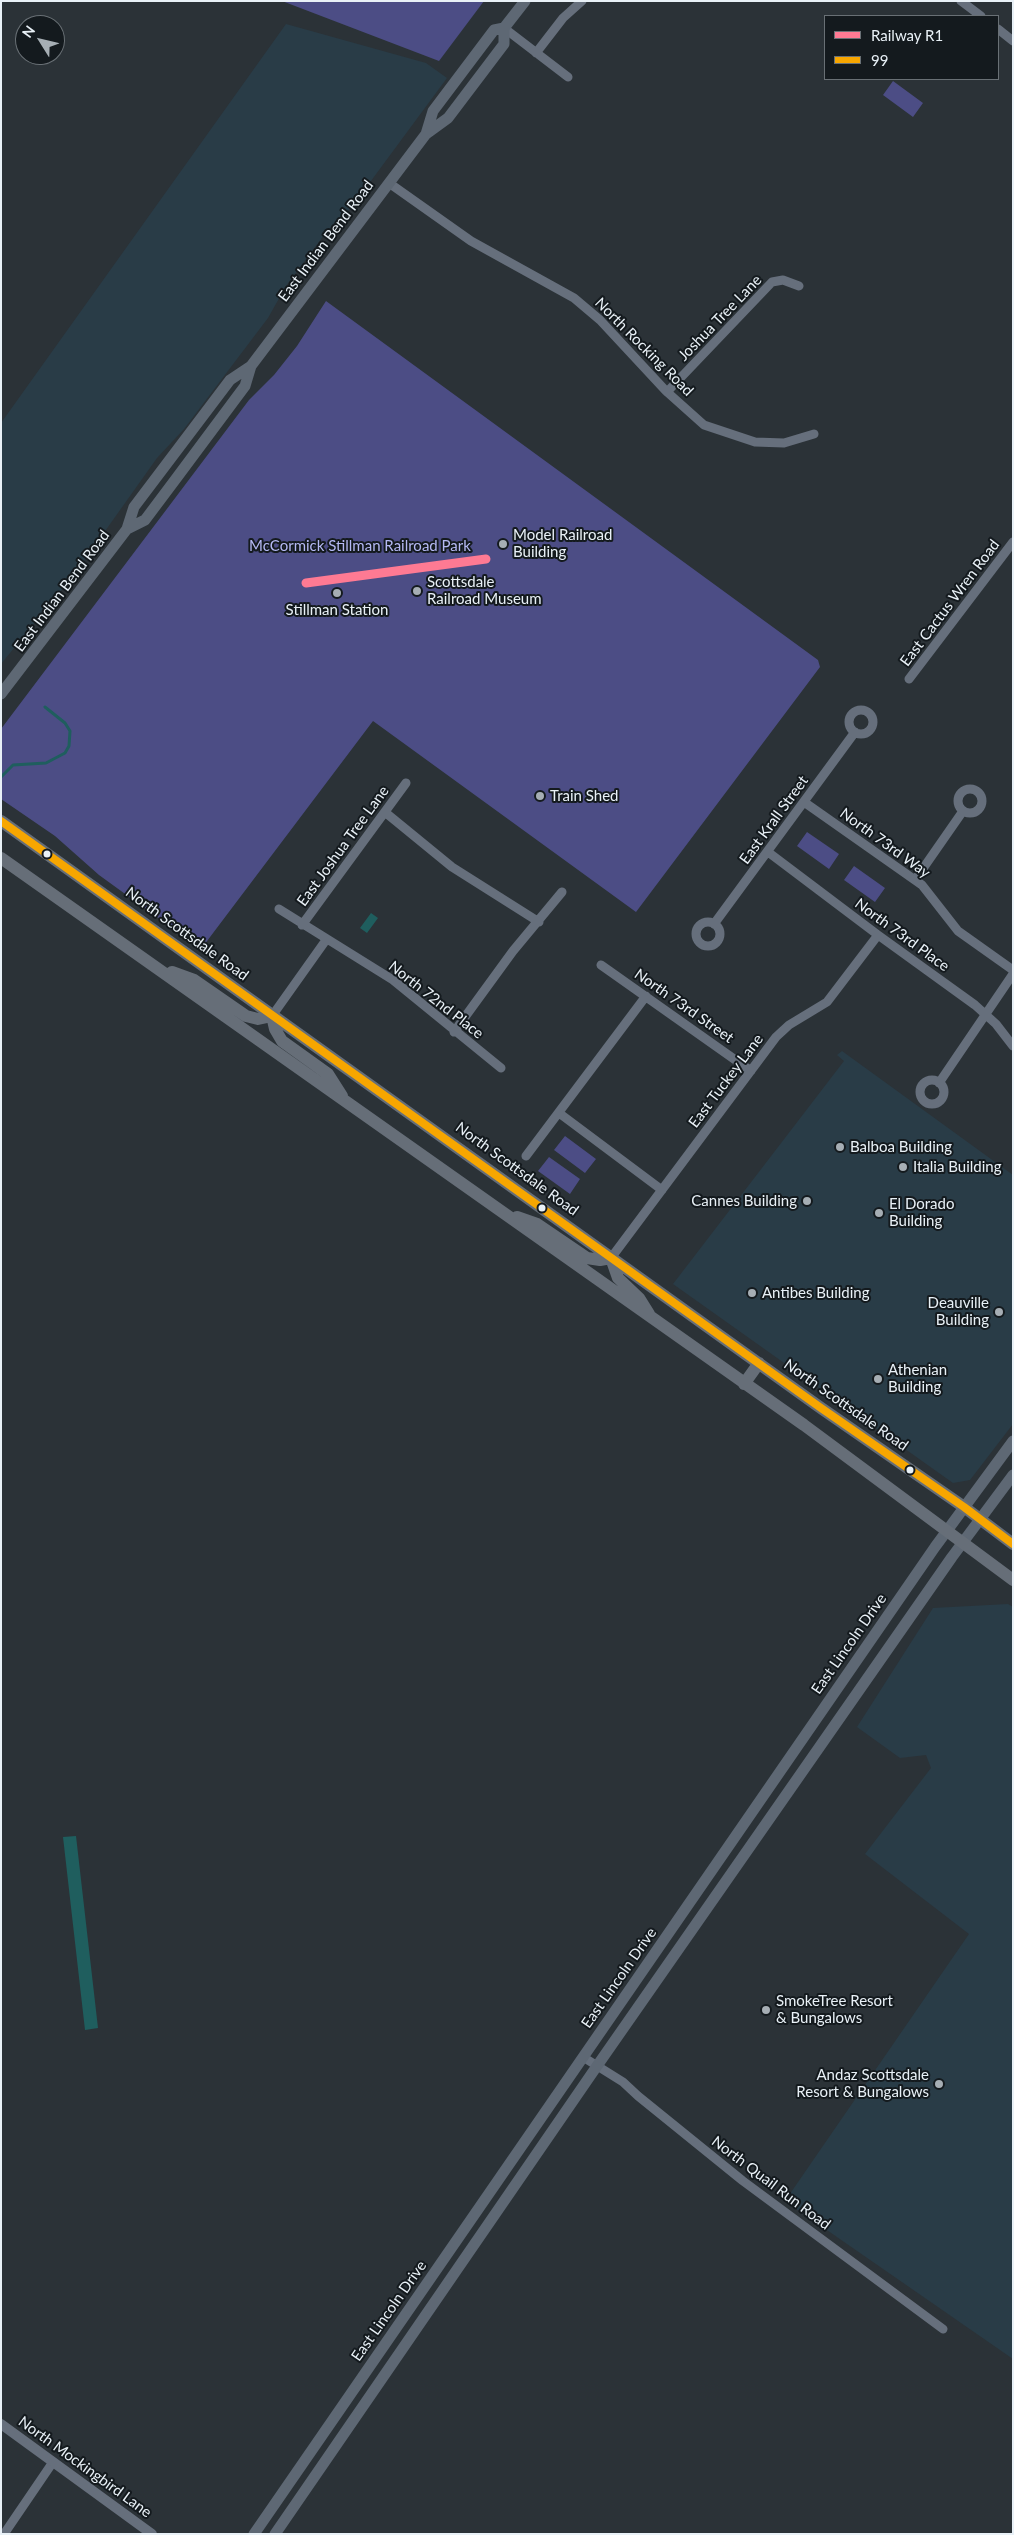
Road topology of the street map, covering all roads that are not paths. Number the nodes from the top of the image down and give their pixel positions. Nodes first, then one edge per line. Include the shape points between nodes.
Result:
1 (525, 1) edge
2 (582, 1) edge
3 (961, 1) edge
4 (980, 15) edge
5 (504, 28) junction
6 (999, 30) edge
7 (1013, 41) edge
8 (536, 53) junction
9 (568, 76) dead end
10 (426, 134) junction
11 (389, 184) junction
12 (799, 286) dead end
13 (251, 366) junction
14 (667, 392) junction
15 (814, 434) dead end
16 (127, 529) junction
17 (1013, 542) edge
18 (909, 680) dead end
19 (1, 694) edge
20 (855, 732) dead end
21 (406, 783) dead end
22 (804, 802) junction
23 (963, 811) dead end
24 (386, 813) junction
25 (1, 821) edge
26 (768, 852) junction
27 (1, 858) edge
28 (915, 880) junction
29 (562, 892) dead end
30 (279, 909) dead end
31 (539, 922) junction
32 (714, 924) dead end
33 (302, 925) junction
34 (878, 936) junction
35 (326, 940) junction
36 (156, 965) junction
37 (601, 965) dead end
38 (1013, 972) edge
39 (646, 996) junction
40 (986, 1015) junction
41 (272, 1016) junction
42 (454, 1032) junction
43 (1013, 1046) edge
44 (501, 1068) dead end
45 (751, 1071) junction
46 (939, 1082) dead end
47 (345, 1101) junction
48 (559, 1114) junction
49 (526, 1156) dead end
50 (662, 1190) junction
51 (503, 1213) junction
52 (611, 1258) junction
53 (652, 1320) junction
54 (759, 1363) junction
55 (744, 1384) junction
56 (1013, 1441) edge
57 (1013, 1474) edge
58 (964, 1507) junction
59 (980, 1519) junction
60 (947, 1530) junction
61 (963, 1542) junction
62 (1013, 1544) edge
63 (1013, 1580) edge
64 (583, 2056) junction
65 (597, 2066) junction
66 (943, 2329) dead end
67 (372, 2362) junction
68 (386, 2374) junction
69 (1, 2424) edge
70 (53, 2462) junction
71 (4, 2534) edge
72 (152, 2534) edge
73 (254, 2534) edge
74 (275, 2534) edge

1 - 5 main road, East Indian Bend Road
2 - 8 street via 563,18
3 - 4 street
5 - 8 street
5 - 10 main road, East Indian Bend Road via 494,30 433,112
5 - 10 main road, East Indian Bend Road via 504,44 448,118
6 - 7 street
8 - 9 street
10 - 11 main road, East Indian Bend Road
11 - 13 main road, East Indian Bend Road
11 - 14 street, North Rocking Road via 471,241 574,298 600,320
12 - 14 street, Joshua Tree Lane via 784,280 772,282
13 - 16 main road, East Indian Bend Road via 230,380 134,507
13 - 16 main road, East Indian Bend Road via 245,386 145,520
14 - 15 street, North Rocking Road via 704,425 755,442 784,444
16 - 19 main road, East Indian Bend Road
17 - 18 street, East Cactus Wren Road
20 - 22 street, East Krall Street
21 - 24 street, East Joshua Tree Lane
22 - 26 street, East Krall Street
22 - 28 street, North 73rd Way
23 - 28 street
24 - 31 street via 452,867
24 - 33 street, East Joshua Tree Lane
25 - 41 main road, North Scottsdale Road
26 - 32 street, East Krall Street
26 - 34 street, North 73rd Place
27 - 36 main road
28 - 38 street, North 73rd Way via 958,931
29 - 31 street
30 - 33 street
31 - 42 street via 513,951
33 - 35 street, East Joshua Tree Lane
34 - 40 street, North 73rd Place
34 - 45 street, East Tuckey Lane via 828,1002 789,1025
35 - 41 street
35 - 42 street, North 72nd Place via 393,980
36 - 41 main road via 194,980 246,1016 258,1019
36 - 47 main road
37 - 39 street, North 73rd Street
38 - 40 street
39 - 45 street, North 73rd Street
39 - 48 street
40 - 43 street, North 73rd Place
40 - 46 street
41 - 47 main road via 282,1041 328,1074
41 - 52 main road, North Scottsdale Road
42 - 44 street, North 72nd Place
45 - 50 street, East Tuckey Lane
47 - 51 main road
48 - 49 street
48 - 50 street
50 - 52 street, East Tuckey Lane
51 - 52 main road via 537,1224 587,1258
51 - 53 main road
52 - 53 main road via 618,1278 639,1298
52 - 54 main road, North Scottsdale Road
53 - 55 main road
54 - 55 main road
54 - 58 main road, North Scottsdale Road
55 - 60 main road
56 - 58 main road, East Lincoln Drive
57 - 59 main road
58 - 59 main road, North Scottsdale Road
58 - 60 main road, East Lincoln Drive
59 - 61 main road
59 - 62 main road, North Scottsdale Road
60 - 61 main road
60 - 64 main road, East Lincoln Drive
61 - 63 main road
61 - 65 main road
64 - 65 street, North Quail Run Road
64 - 67 main road, East Lincoln Drive
65 - 66 street, North Quail Run Road via 622,2082 743,2181
65 - 68 main road
67 - 68 main road
67 - 73 main road, East Lincoln Drive
68 - 74 main road
69 - 70 street, North Mockingbird Lane
70 - 71 street
70 - 72 street, North Mockingbird Lane

